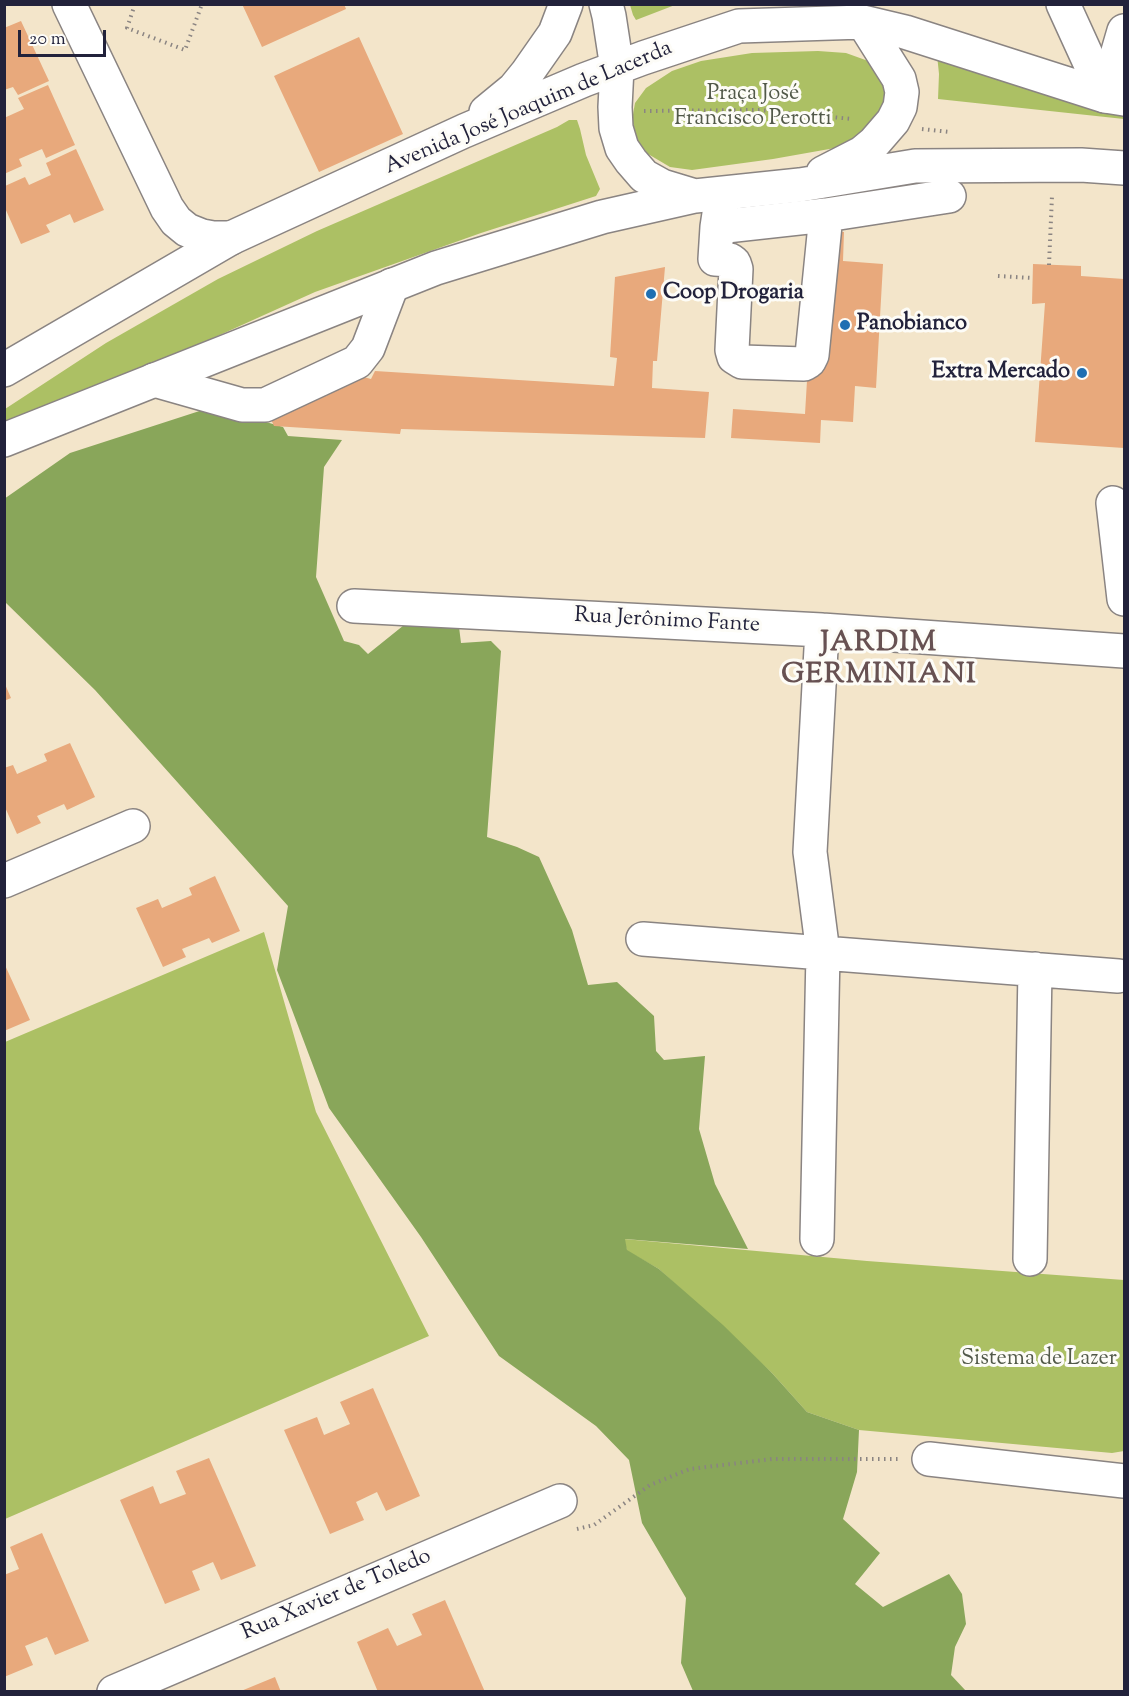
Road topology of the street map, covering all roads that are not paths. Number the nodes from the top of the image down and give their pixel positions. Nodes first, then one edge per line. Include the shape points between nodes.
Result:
1 (69, 4) edge
2 (566, 4) edge
3 (606, 4) edge
4 (1063, 4) edge
5 (863, 22) junction
6 (1125, 31) edge
7 (617, 68) junction
8 (1115, 97) edge
9 (464, 131) junction
10 (1125, 168) edge
11 (800, 185) junction
12 (708, 195) junction
13 (949, 195) dead end
14 (826, 215) junction
15 (717, 226) junction
16 (231, 238) junction
17 (392, 285) junction
18 (4, 370) edge
19 (154, 380) junction
20 (4, 440) edge
21 (1113, 503) dead end
22 (1125, 599) edge
23 (354, 606) dead end
24 (822, 630) junction
25 (1125, 651) edge
26 (133, 826) dead end
27 (4, 881) edge
28 (643, 939) dead end
29 (823, 953) junction
30 (1035, 969) junction
31 (1118, 976) dead end
32 (817, 1239) dead end
33 (1030, 1259) dead end
34 (929, 1459) road end
35 (1125, 1481) edge
36 (567, 1515) road end
37 (114, 1692) edge

1 - 16 street via 172,214 187,230 213,238
2 - 9 street via 555,33 527,73
3 - 7 street
4 - 8 street
5 - 7 street, Avenida José Joaquim de Lacerda via 739,26
5 - 8 street, Avenida José Joaquim de Lacerda
5 - 11 street via 899,79 900,107 862,153
6 - 8 street
7 - 9 street, Avenida José Joaquim de Lacerda
7 - 12 street via 616,128 631,161 644,176 662,186
9 - 16 street, Avenida José Joaquim de Lacerda
10 - 11 street via 915,166
11 - 12 street
12 - 15 street
12 - 17 street via 602,217
13 - 14 street
14 - 15 street
14 - 15 street via 812,355 804,364 742,362 734,357 736,268 730,260 715,259
16 - 18 street, Avenida José Joaquim de Lacerda
17 - 19 street
17 - 19 street via 368,348 357,362 266,405 242,405
19 - 20 street
21 - 22 street
23 - 24 street, Rua Jerônimo Fante
24 - 25 street, Rua Jerônimo Fante
24 - 29 street via 810,852
26 - 27 street
28 - 29 street
29 - 30 street
29 - 32 street
30 - 31 street
30 - 33 street
34 - 35 street
36 - 37 street, Rua Xavier de Toledo

